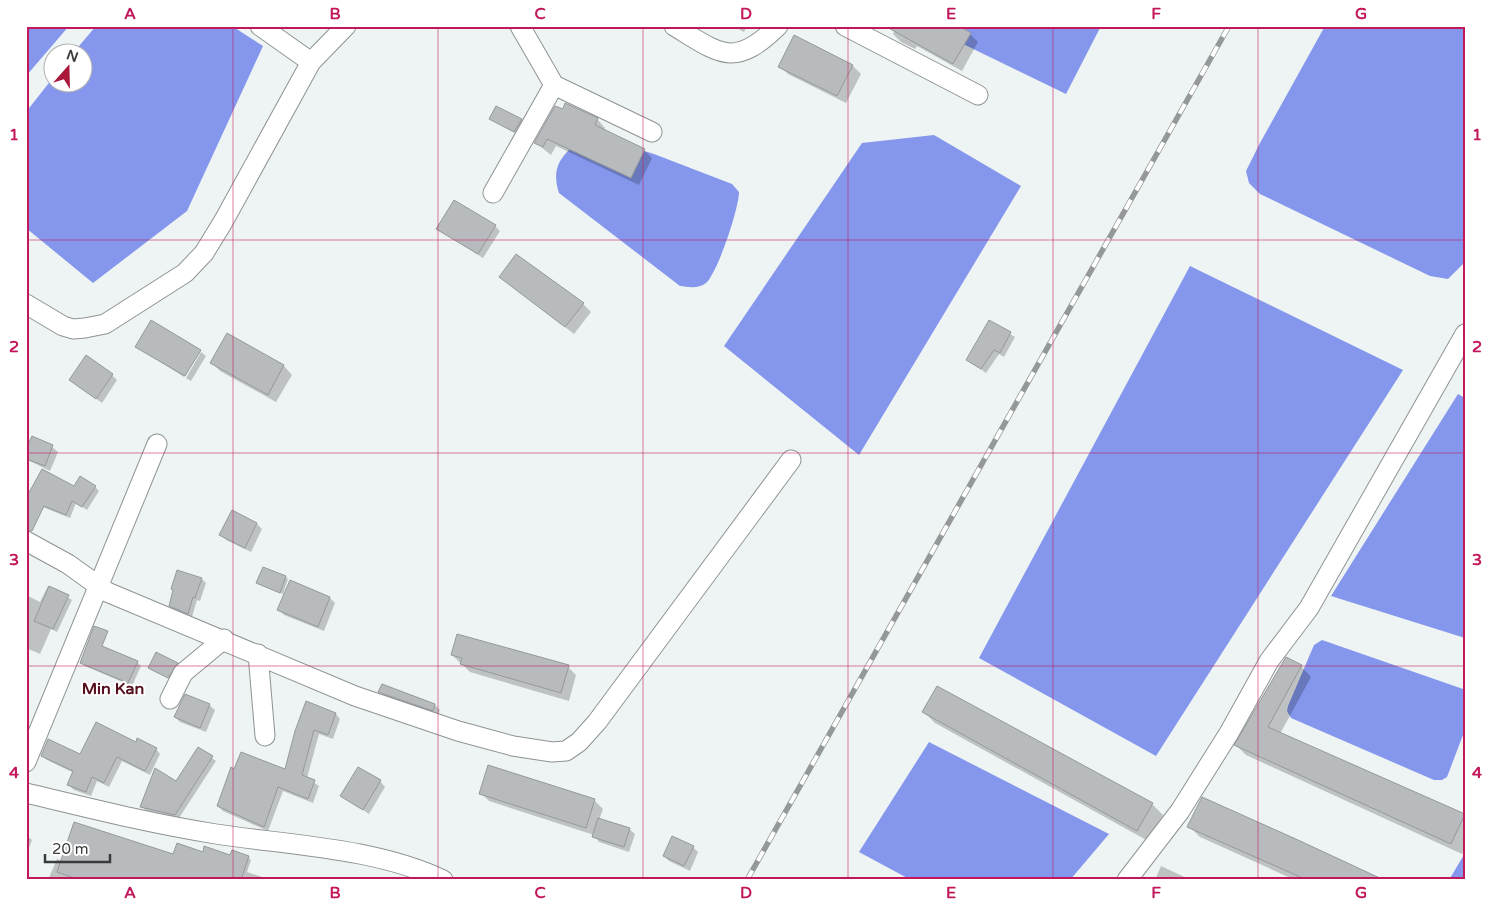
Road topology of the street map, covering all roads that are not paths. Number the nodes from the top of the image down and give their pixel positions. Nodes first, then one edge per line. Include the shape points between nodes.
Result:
1 (260, 26) edge
2 (346, 26) edge
3 (520, 26) edge
4 (674, 26) edge
5 (778, 26) edge
6 (845, 26) edge
7 (311, 62) junction
8 (554, 85) junction
9 (978, 95) dead end
10 (652, 132) dead end
11 (493, 193) dead end
12 (26, 304) edge
13 (1465, 334) edge
14 (157, 444) dead end
15 (791, 460) dead end
16 (26, 542) edge
17 (100, 587) junction
18 (224, 639) junction
19 (258, 654) junction
20 (170, 699) dead end
21 (265, 736) dead end
22 (26, 762) edge
23 (26, 793) edge
24 (443, 880) edge
25 (1127, 880) edge

1 - 7 street
2 - 7 street
3 - 8 street
4 - 5 street via 724,54 735,54 764,39
6 - 9 street
7 - 12 street via 223,222 204,253 185,273 105,324 85,328 63,326
8 - 10 street
8 - 11 street
13 - 25 street via 1309,608 1269,661 1180,811
14 - 17 street
15 - 19 street via 597,722 566,751 513,746 458,732 355,696
16 - 17 street via 68,564
17 - 18 street
17 - 22 street
18 - 19 street
18 - 20 street via 182,673
19 - 21 street
23 - 24 street via 214,834 348,853 405,866

